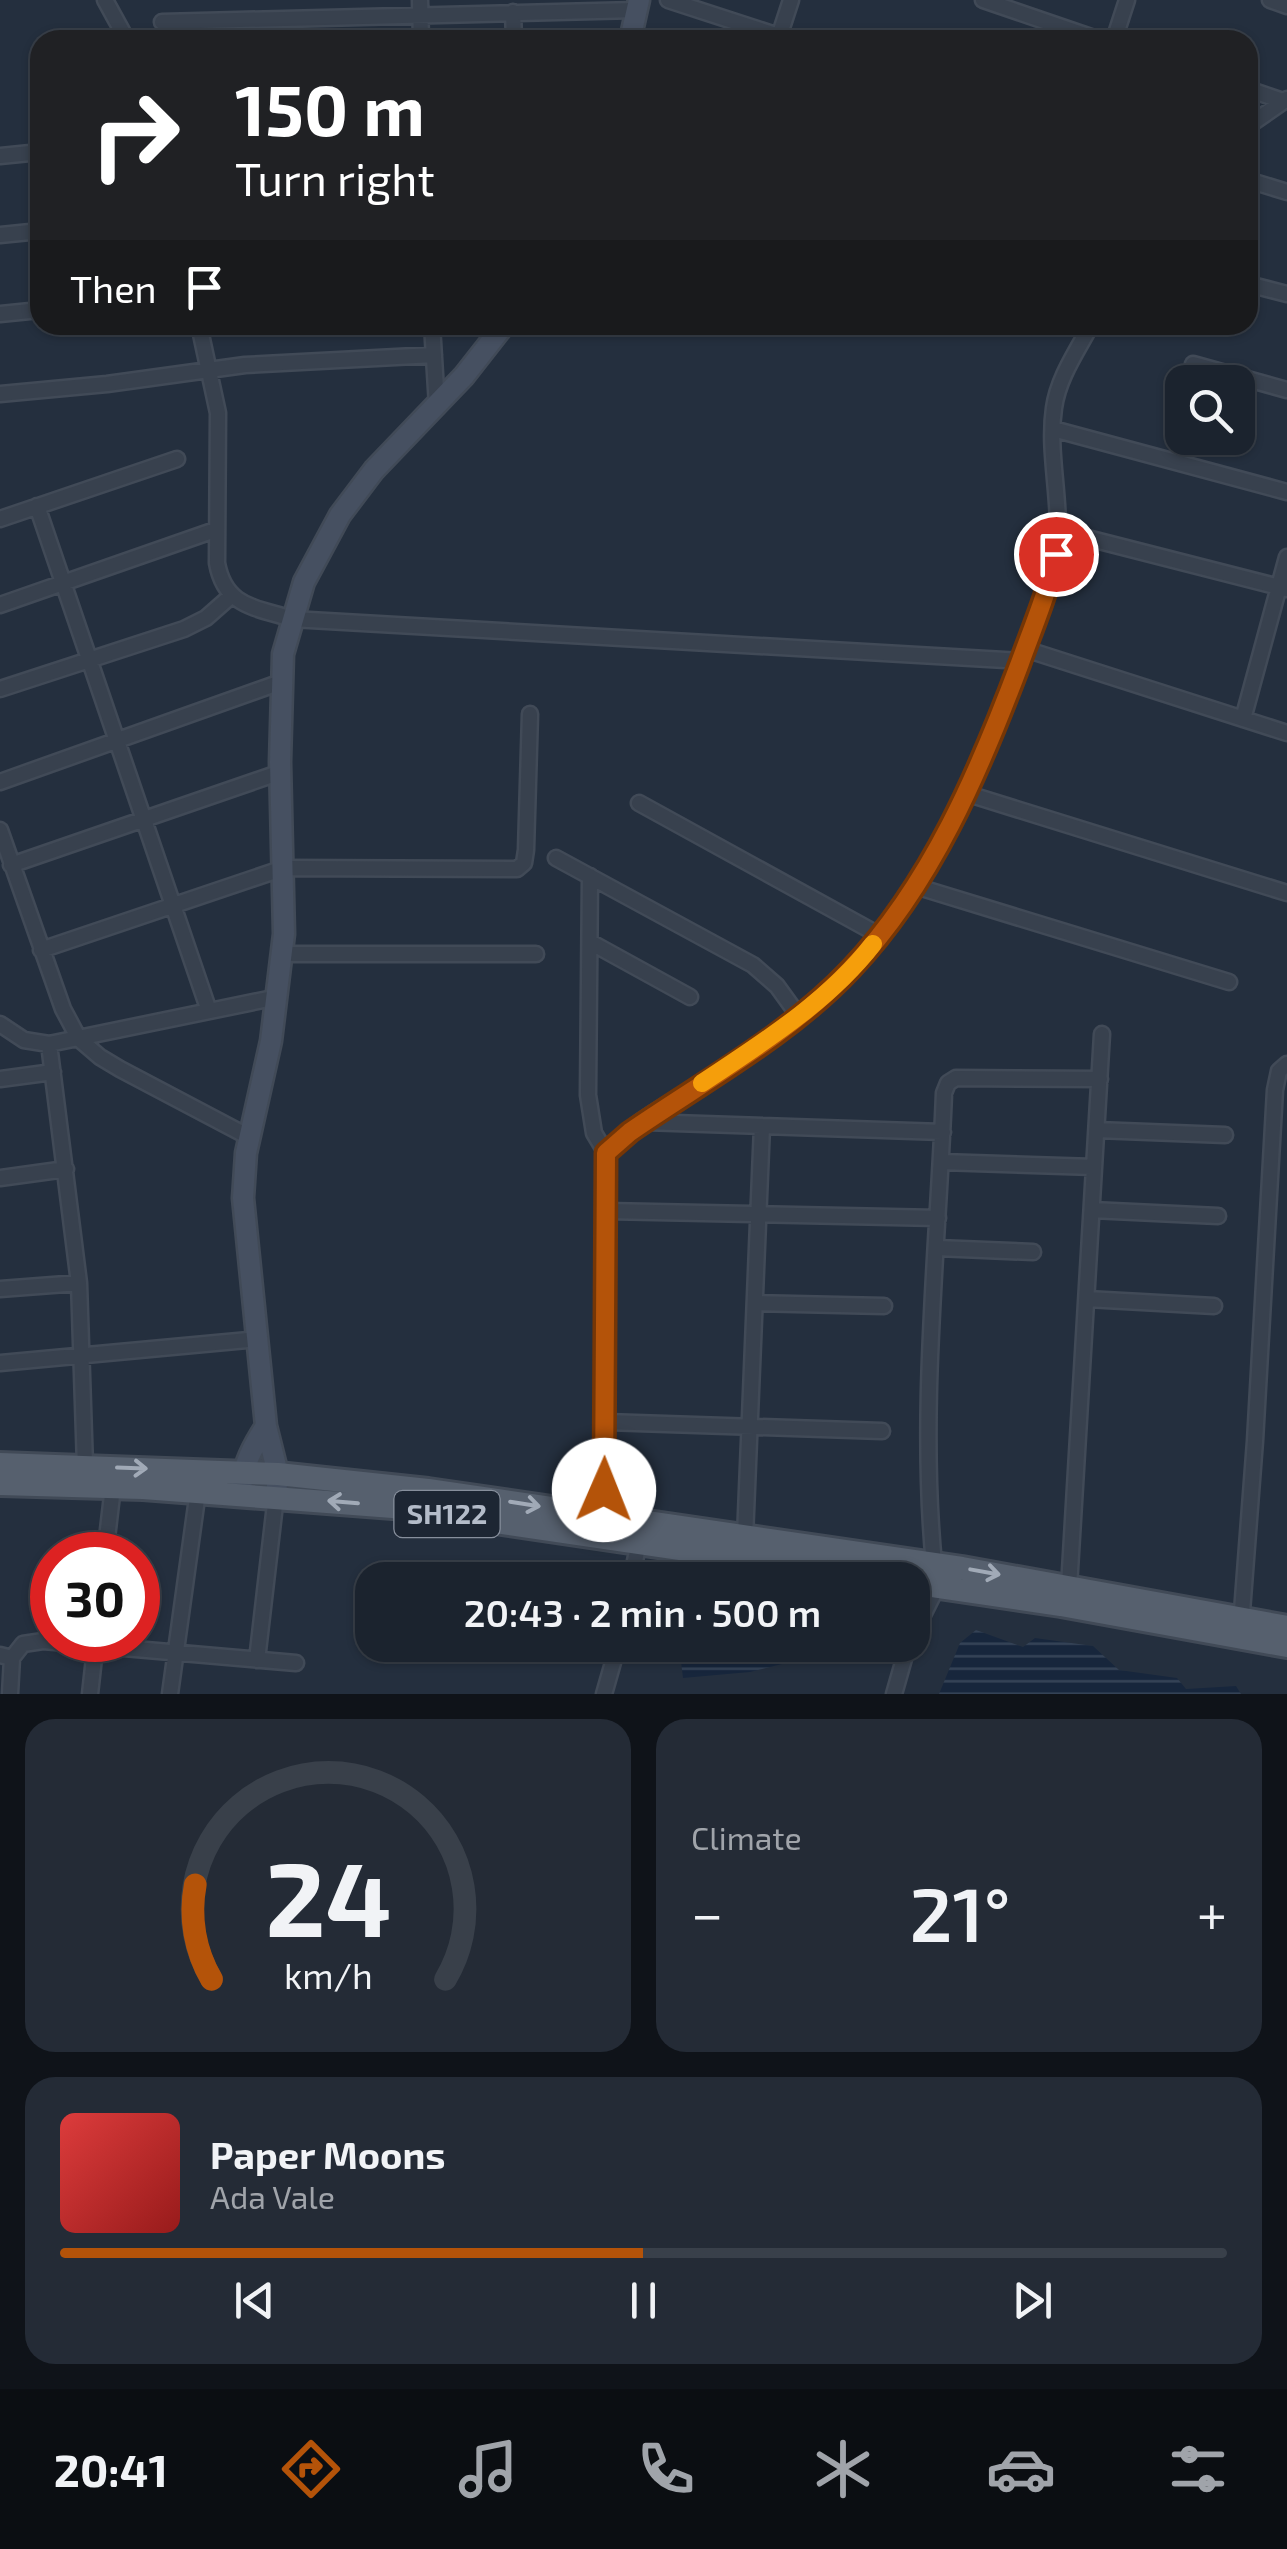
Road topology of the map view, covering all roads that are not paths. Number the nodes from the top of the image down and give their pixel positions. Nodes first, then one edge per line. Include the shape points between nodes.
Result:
1 (105, 0) edge
2 (668, 0) edge
3 (792, 0) edge
4 (983, 0) edge
5 (1127, 0) edge
6 (1270, 0) edge
7 (638, 5) edge
8 (1287, 6) edge
9 (420, 7) edge
10 (513, 12) junction
11 (162, 22) dead end
12 (122, 30) edge
13 (514, 30) edge
14 (632, 30) edge
15 (756, 30) edge
16 (785, 30) edge
17 (1071, 30) edge
18 (1117, 30) edge
19 (1258, 93) edge
20 (1285, 100) edge
21 (1258, 119) edge
22 (30, 153) edge
23 (0, 156) edge
24 (1258, 183) edge
25 (1287, 192) edge
26 (30, 233) edge
27 (0, 235) edge
28 (1258, 287) edge
29 (1287, 294) edge
30 (30, 311) edge
31 (0, 314) edge
32 (202, 335) edge
33 (433, 335) edge
34 (496, 335) edge
35 (1086, 335) edge
36 (434, 355) junction
37 (1193, 364) dead end
38 (211, 370) junction
39 (1287, 390) edge
40 (0, 394) edge
41 (436, 406) junction
42 (1053, 429) junction
43 (177, 459) dead end
44 (1287, 492) edge
45 (37, 506) junction
46 (0, 518) edge
47 (215, 530) junction
48 (1056, 530) junction
49 (1287, 557) edge
50 (62, 583) junction
51 (1283, 588) edge
52 (231, 596) junction
53 (0, 604) edge
54 (292, 619) junction
55 (1023, 655) junction
56 (89, 660) junction
57 (281, 682) junction
58 (0, 689) edge
59 (530, 714) dead end
60 (1243, 719) junction
61 (1287, 733) edge
62 (117, 740) junction
63 (281, 772) junction
64 (0, 782) edge
65 (965, 793) junction
66 (639, 802) dead end
67 (144, 818) junction
68 (0, 830) edge
69 (556, 858) dead end
70 (11, 864) junction
71 (284, 868) junction
72 (590, 876) junction
73 (915, 886) junction
74 (1287, 893) edge
75 (174, 904) junction
76 (879, 935) junction
77 (590, 942) junction
78 (42, 950) junction
79 (283, 954) junction
80 (536, 954) dead end
81 (1229, 982) dead end
82 (278, 997) junction
83 (690, 997) dead end
84 (209, 1011) junction
85 (798, 1015) junction
86 (0, 1024) edge
87 (1102, 1034) dead end
88 (79, 1039) junction
89 (49, 1044) junction
90 (1287, 1064) edge
91 (52, 1072) junction
92 (0, 1079) edge
93 (1100, 1080) junction
94 (644, 1122) junction
95 (762, 1126) junction
96 (1097, 1130) junction
97 (942, 1132) junction
98 (1225, 1134) dead end
99 (249, 1137) junction
100 (606, 1153) junction
101 (941, 1162) junction
102 (1094, 1167) junction
103 (66, 1169) junction
104 (0, 1178) edge
105 (1268, 1194) junction
106 (1287, 1195) edge
107 (1092, 1210) junction
108 (606, 1211) junction
109 (759, 1213) junction
110 (1218, 1216) dead end
111 (938, 1218) junction
112 (937, 1248) junction
113 (1032, 1252) dead end
114 (79, 1283) junction
115 (0, 1289) edge
116 (1086, 1299) junction
117 (755, 1302) junction
118 (884, 1306) dead end
119 (1214, 1306) dead end
120 (259, 1339) junction
121 (82, 1356) junction
122 (0, 1363) edge
123 (606, 1422) junction
124 (266, 1426) junction
125 (749, 1427) junction
126 (882, 1431) dead end
127 (0, 1464) edge
128 (85, 1466) junction
129 (241, 1483) junction
130 (0, 1484) edge
131 (277, 1485) junction
132 (112, 1487) junction
133 (198, 1491) junction
134 (603, 1526) junction
135 (107, 1532) edge
136 (745, 1537) junction
137 (640, 1542) junction
138 (636, 1562) edge
139 (772, 1562) edge
140 (939, 1572) junction
141 (930, 1576) edge
142 (1069, 1587) junction
143 (930, 1594) edge
144 (1241, 1627) junction
145 (1287, 1627) edge
146 (30, 1642) edge
147 (1287, 1646) edge
148 (160, 1650) edge
149 (175, 1652) junction
150 (6, 1656) edge
151 (257, 1660) junction
152 (94, 1662) edge
153 (613, 1662) edge
154 (903, 1662) edge
155 (296, 1663) dead end
156 (10, 1694) edge
157 (90, 1694) edge
158 (170, 1694) edge
159 (604, 1694) edge
160 (894, 1694) edge

1 - 12 street
2 - 15 street
3 - 16 street
4 - 17 street
5 - 18 street
6 - 8 street
7 - 10 street
7 - 14 street
9 - 10 street
9 - 11 street
10 - 13 street
19 - 20 street
20 - 21 street
22 - 23 street
24 - 25 street
26 - 27 street
28 - 29 street
30 - 31 street
32 - 38 street
33 - 36 street
34 - 41 street
35 - 42 street via 1057,394
36 - 38 street
36 - 41 street
37 - 39 street
38 - 40 street
38 - 47 street via 218,413
41 - 54 street via 348,504 312,566
42 - 44 street
42 - 48 street
43 - 45 street
45 - 46 street
45 - 50 street
47 - 50 street
47 - 52 street via 220,581
48 - 51 street
48 - 55 street via 1052,573
49 - 51 street
50 - 53 street
50 - 56 street
51 - 60 street
52 - 54 street
52 - 56 street via 184,629
54 - 55 street
54 - 57 street
55 - 60 street
55 - 65 street
56 - 58 street
56 - 62 street
57 - 62 street
57 - 63 street
59 - 71 street via 526,850 517,869
60 - 61 street
62 - 64 street
62 - 67 street
63 - 67 street
63 - 71 street
65 - 73 street
65 - 74 street
66 - 76 street
67 - 70 street
67 - 75 street
68 - 70 street
69 - 72 street
70 - 78 street
71 - 75 street
71 - 79 street
72 - 77 street
72 - 85 street via 753,965
73 - 76 street
73 - 81 street
75 - 78 street
75 - 84 street
76 - 85 street via 850,971
77 - 83 street
77 - 100 street via 588,1095 594,1133
78 - 88 street
79 - 80 street
79 - 82 street
82 - 84 street
82 - 99 street
84 - 88 street
85 - 94 street
86 - 89 street via 24,1040
87 - 93 street
88 - 89 street
88 - 99 street via 110,1063
89 - 91 street
90 - 105 street via 1275,1090
91 - 92 street
91 - 103 street
93 - 96 street
93 - 97 street via 956,1078 944,1093
94 - 95 street
94 - 100 street
95 - 97 street
95 - 109 street
96 - 98 street
96 - 102 street
97 - 101 street
99 - 120 street via 243,1198
100 - 108 street
101 - 102 street
101 - 111 street
102 - 107 street
103 - 104 street
103 - 114 street
105 - 106 street
105 - 144 street
107 - 110 street
107 - 116 street
108 - 109 street
108 - 123 street
109 - 111 street
109 - 117 street
111 - 112 street
112 - 113 street
112 - 140 street via 929,1518
114 - 115 street
114 - 121 street
116 - 119 street
116 - 142 street
117 - 118 street
117 - 125 street
120 - 121 street
120 - 124 street
121 - 122 street
121 - 128 street
123 - 125 street
123 - 134 street
124 - 129 street
124 - 131 street
125 - 126 street
125 - 136 street
127 - 128 main road, SH122
128 -> 129 main road, SH122
129 - 131 main road, SH122
129 - 133 main road, SH122
130 - 132 main road, SH122
131 - 134 main road, SH122 via 393,1507
131 - 151 street
132 - 133 main road, SH122
132 - 135 street
133 - 149 street
134 - 136 main road, SH122
134 - 137 main road, SH122
136 - 140 main road, SH122
137 - 138 street
137 - 139 main road, SH122
140 - 141 main road, SH122
140 -> 142 main road, SH122
140 - 143 street
140 - 144 main road, SH122
142 - 144 main road, SH122
144 - 145 main road, SH122
144 - 147 main road, SH122
146 - 150 street
148 - 149 street
149 - 151 street
149 - 158 street
150 - 156 street
151 - 155 street
152 - 157 street
153 - 159 street
154 - 160 street

